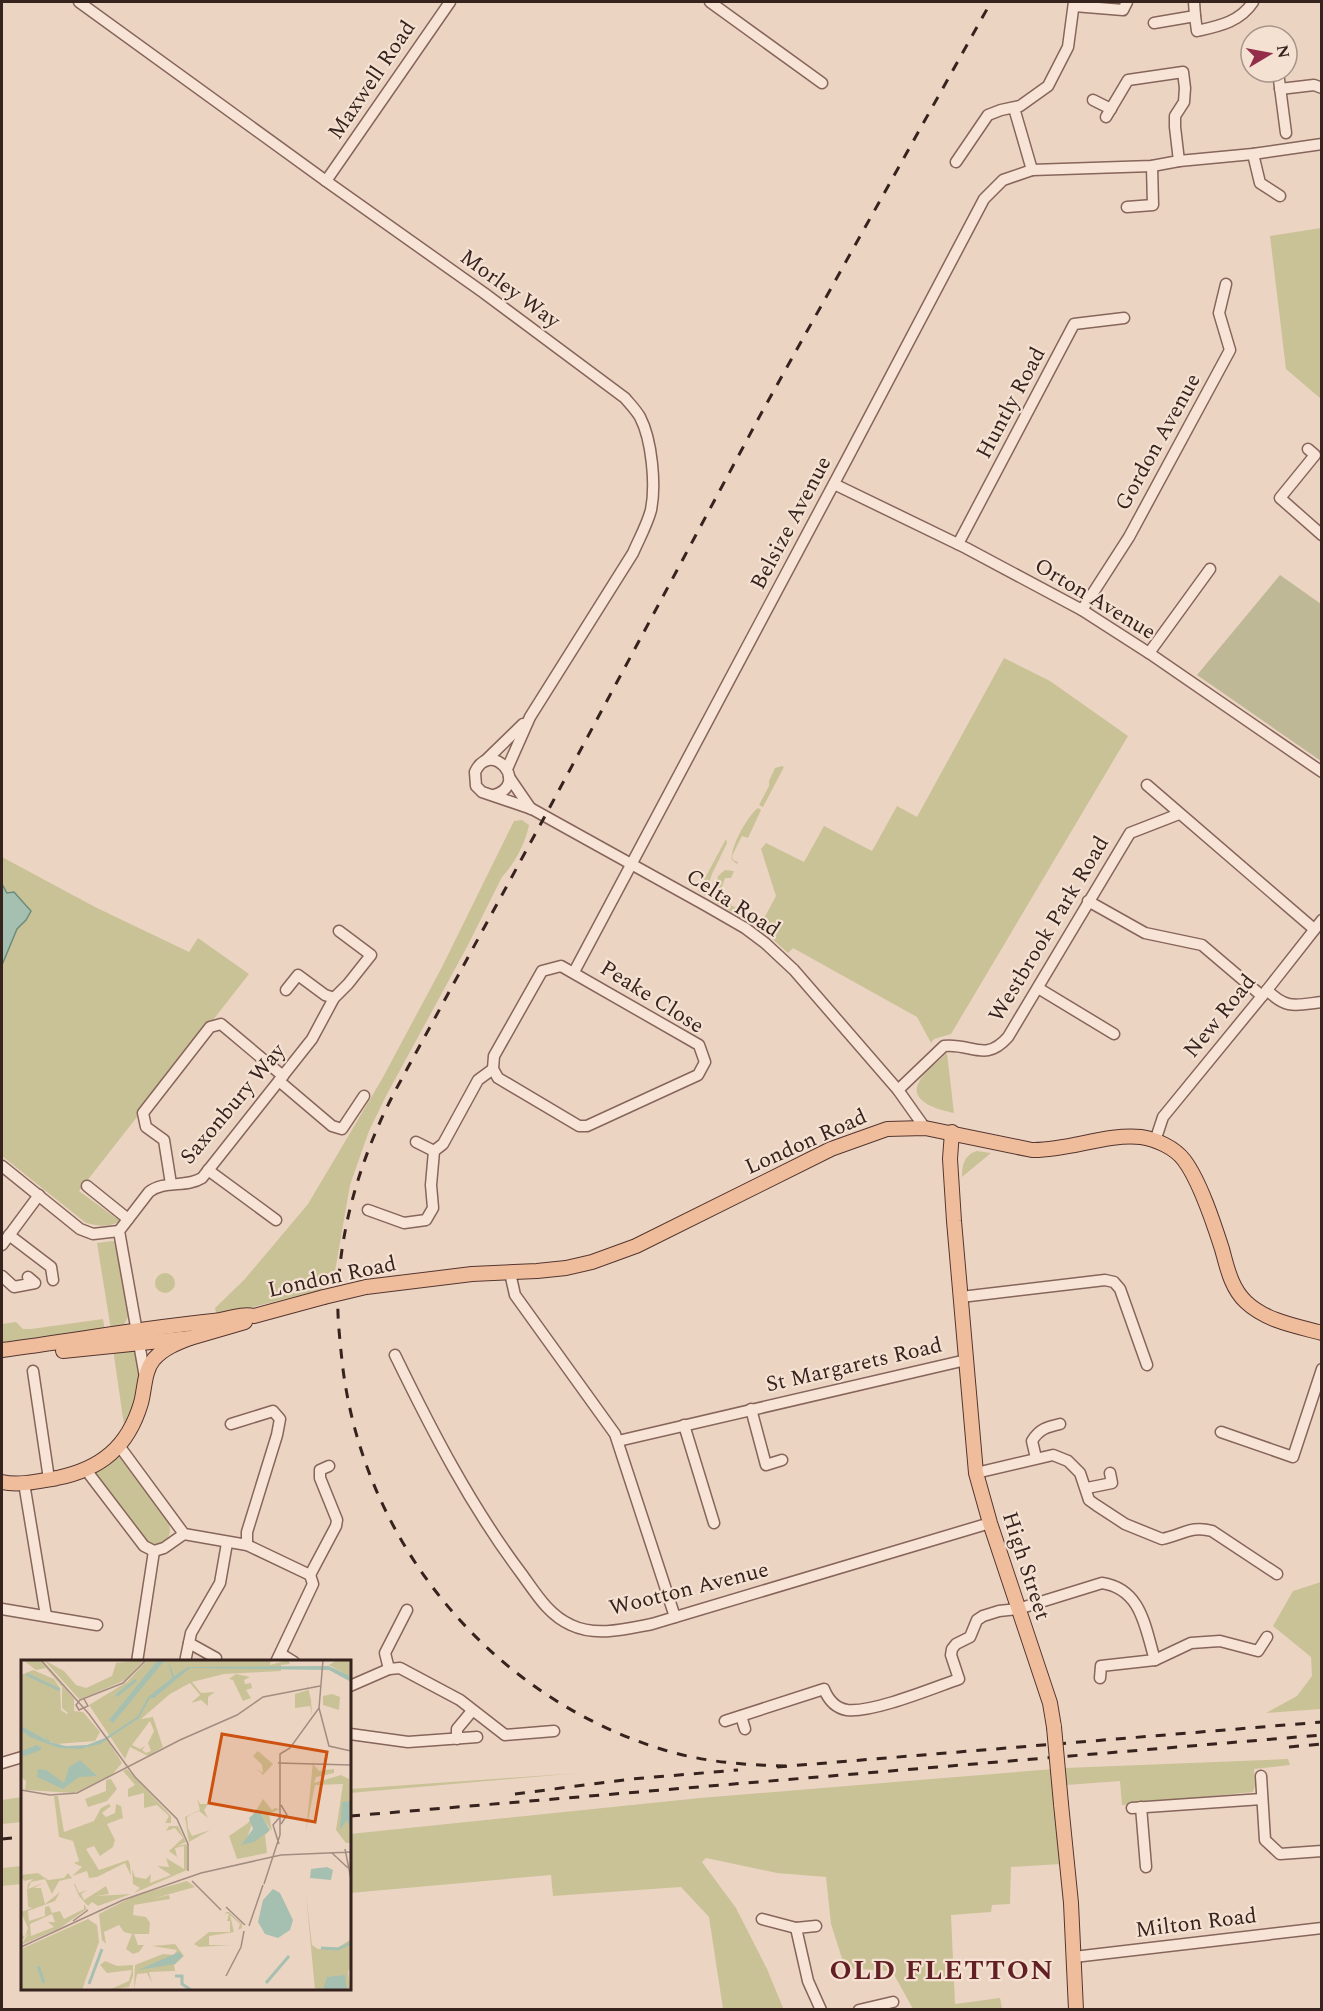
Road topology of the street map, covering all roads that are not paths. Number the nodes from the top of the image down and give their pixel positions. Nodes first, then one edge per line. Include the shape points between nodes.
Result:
1 (80, 2) edge
2 (450, 2) edge
3 (710, 2) edge
4 (1127, 2) edge
5 (1194, 2) edge
6 (1253, 2) edge
7 (1074, 4) edge
8 (1195, 16) junction
9 (1154, 23) dead end
10 (822, 83) dead end
11 (1280, 84) edge
12 (1280, 88) junction
13 (1322, 88) edge
14 (1093, 100) dead end
15 (1014, 108) junction
16 (1286, 133) dead end
17 (1322, 144) edge
18 (1253, 154) junction
19 (1179, 161) junction
20 (956, 162) dead end
21 (1152, 166) junction
22 (1032, 170) junction
23 (326, 181) junction
24 (1280, 196) dead end
25 (1127, 207) dead end
26 (1226, 284) dead end
27 (1124, 318) dead end
28 (1308, 449) dead end
29 (834, 484) junction
30 (1322, 535) edge
31 (958, 544) junction
32 (1210, 569) dead end
33 (1082, 610) junction
34 (1149, 653) junction
35 (530, 717) junction
36 (485, 761) junction
37 (1322, 772) edge
38 (508, 773) junction
39 (1147, 785) dead end
40 (494, 795) junction
41 (532, 809) junction
42 (1179, 814) junction
43 (631, 864) junction
44 (1088, 901) junction
45 (1322, 920) edge
46 (1314, 929) junction
47 (339, 931) dead end
48 (574, 972) junction
49 (1038, 988) junction
50 (286, 990) dead end
51 (1265, 993) junction
52 (334, 998) junction
53 (1322, 1002) edge
54 (1114, 1034) dead end
55 (493, 1069) junction
56 (281, 1078) junction
57 (898, 1090) junction
58 (364, 1096) dead end
59 (925, 1128) junction
60 (952, 1132) junction
61 (1155, 1141) junction
62 (416, 1142) dead end
63 (434, 1151) junction
64 (2, 1166) edge
65 (208, 1170) junction
66 (171, 1184) junction
67 (87, 1186) dead end
68 (39, 1195) junction
69 (368, 1210) dead end
70 (128, 1219) junction
71 (276, 1220) dead end
72 (119, 1231) junction
73 (9, 1235) junction
74 (2, 1245) edge
75 (510, 1273) junction
76 (2, 1276) edge
77 (28, 1277) dead end
78 (53, 1280) dead end
79 (961, 1297) junction
80 (254, 1316) junction
81 (227, 1328) junction
82 (1322, 1333) edge
83 (138, 1336) junction
84 (190, 1338) junction
85 (2, 1350) edge
86 (395, 1355) dead end
87 (2, 1358) edge
88 (966, 1360) junction
89 (1147, 1365) dead end
90 (1322, 1369) edge
91 (33, 1371) dead end
92 (145, 1377) junction
93 (751, 1409) junction
94 (231, 1424) dead end
95 (1060, 1424) dead end
96 (684, 1425) junction
97 (1221, 1432) dead end
98 (618, 1441) junction
99 (120, 1447) junction
100 (1036, 1458) junction
101 (782, 1460) dead end
102 (328, 1466) dead end
103 (86, 1470) junction
104 (976, 1473) junction
105 (1110, 1473) dead end
106 (49, 1479) junction
107 (2, 1482) edge
108 (24, 1483) junction
109 (1087, 1488) junction
110 (714, 1523) dead end
111 (990, 1523) junction
112 (184, 1534) junction
113 (227, 1543) junction
114 (247, 1545) junction
115 (154, 1551) junction
116 (1277, 1574) dead end
117 (310, 1575) junction
118 (2, 1609) edge
119 (1018, 1609) junction
120 (407, 1610) dead end
121 (46, 1616) junction
122 (675, 1617) junction
123 (97, 1624) dead end
124 (1266, 1637) dead end
125 (189, 1643) junction
126 (278, 1658) edge
127 (216, 1659) dead end
128 (137, 1660) edge
129 (185, 1660) edge
130 (1155, 1660) junction
131 (389, 1669) junction
132 (1100, 1678) dead end
133 (351, 1686) edge
134 (472, 1710) junction
135 (741, 1716) junction
136 (725, 1721) dead end
137 (745, 1730) dead end
138 (554, 1731) dead end
139 (351, 1734) edge
140 (477, 1737) dead end
141 (457, 1739) junction
142 (21, 1757) edge
143 (2, 1762) edge
144 (1261, 1776) dead end
145 (1262, 1799) junction
146 (1322, 1851) edge
147 (1146, 1867) dead end
148 (762, 1919) dead end
149 (816, 1926) dead end
150 (796, 1928) junction
151 (1322, 1928) edge
152 (1074, 1957) junction
153 (893, 2002) dead end
154 (821, 2010) edge
155 (859, 2010) edge
156 (1077, 2010) edge

1 - 23 street, Morley Way
2 - 23 street, Maxwell Road
3 - 10 street
4 - 7 street via 1122,10
5 - 8 street
6 - 8 street via 1239,18 1197,32
7 - 15 street via 1068,47 1048,86
8 - 9 street
11 - 12 street
12 - 13 street
12 - 16 street
14 - 19 street via 1108,113 1128,80 1188,71 1184,102 1175,116
15 - 20 street via 988,115
15 - 22 street
17 - 18 street
18 - 19 street
18 - 24 street via 1260,183
19 - 21 street
21 - 22 street
21 - 25 street via 1154,205
22 - 29 street, Belsize Avenue via 1003,180 984,198
23 - 35 street, Morley Way via 625,398 640,417 650,454 654,494 650,512 633,554
26 - 33 street, Gordon Avenue via 1219,313 1230,351 1128,537
27 - 31 street, Huntly Road via 1074,324
28 - 30 street via 1315,455 1280,498
29 - 31 street, Orton Avenue
29 - 43 street, Belsize Avenue
31 - 33 street, Orton Avenue
32 - 34 street
33 - 34 street, Orton Avenue
34 - 37 street, Orton Avenue
35 - 36 street, Morley Way
35 - 38 street, Morley Way
36 - 38 street via 498,761
36 - 40 street via 477,767 474,779 480,791
38 - 40 street via 507,786
38 - 41 street, Celta Road
39 - 42 street
40 - 41 street, Celta Road
41 - 43 street, Celta Road
42 - 44 street, Westbrook Park Road via 1130,833
42 - 46 street
43 - 48 street, Peake Close
43 - 57 street, Celta Road via 765,943 794,970
44 - 49 street, Westbrook Park Road
44 - 51 street via 1145,933 1202,945
45 - 46 street, New Road
46 - 51 street, New Road
47 - 52 street, Saxonbury Way via 371,956
48 - 55 street, Peake Close via 561,966 542,971 494,1056
48 - 55 street, Peake Close via 699,1045 705,1062 698,1075 587,1126 579,1126 498,1078
49 - 54 street
49 - 57 street, Westbrook Park Road via 999,1047 982,1051 944,1046
50 - 52 street via 298,975
51 - 53 street via 1292,1006
51 - 61 street, New Road via 1163,1117
52 - 56 street, Saxonbury Way via 312,1039
55 - 63 street, Peake Close via 478,1080 443,1144
56 - 58 street via 332,1126 342,1129
56 - 65 street, Saxonbury Way
56 - 66 street via 221,1024 210,1027 142,1113 146,1127 164,1140
57 - 59 street, Celta Road
59 - 60 main road, London Road
59 - 75 main road, London Road via 887,1129 831,1149 636,1246 592,1262
60 - 61 main road, London Road via 1032,1150 1125,1137
60 - 79 main road, High Street via 950,1159
61 - 82 main road, London Road via 1177,1153 1188,1167 1232,1282 1246,1302 1271,1318
62 - 63 street
63 - 69 street via 433,1208 426,1220 404,1223
64 - 68 street
65 - 66 street, Saxonbury Way via 195,1182
65 - 71 street
66 - 70 street, Saxonbury Way via 149,1192
67 - 70 street
68 - 72 street via 80,1229 93,1234
68 - 73 street
70 - 72 street, Saxonbury Way
72 - 83 street
73 - 74 street
73 - 78 street via 51,1267
75 - 80 main road, London Road, bridge via 366,1287
75 - 98 street via 515,1295
76 - 77 street via 14,1287 36,1283
79 - 88 main road, High Street
79 - 89 street via 1114,1282
80 - 81 main road, London Road via 248,1322
80 - 83 main road, London Road via 247,1314
81 - 83 main road
81 - 84 main road, London Road
83 - 84 main road, London Road
83 - 85 main road, London Road
83 - 87 main road, London Road
83 - 92 street
84 - 92 main road via 160,1353
86 - 122 street, Wootton Avenue via 459,1480 496,1539 552,1613 588,1631 626,1629
88 - 93 street, St Margarets Road
88 - 104 main road, High Street
90 - 97 street via 1293,1457
91 - 106 street
92 - 99 main road via 140,1403
93 - 96 street, St Margarets Road
93 - 101 street, St Margarets Road via 766,1465
94 - 114 street via 273,1411 280,1419 247,1532
95 - 100 street via 1037,1433 1032,1441
96 - 98 street, St Margarets Road
96 - 110 street
98 - 122 street
99 - 103 main road
99 - 112 street
100 - 104 street
100 - 109 street via 1053,1455 1068,1461
102 - 117 street via 320,1470 320,1478 337,1520
103 - 106 main road
103 - 115 street via 133,1534
104 - 111 main road, High Street
105 - 109 street via 1112,1483
106 - 108 main road
107 - 108 main road
108 - 121 street
109 - 116 street via 1089,1500 1143,1533 1162,1539 1194,1528 1212,1531
111 - 119 main road, High Street
111 - 122 street, Wootton Avenue
112 - 113 street
112 - 115 street
113 - 114 street
113 - 125 street via 220,1583
114 - 117 street
115 - 128 street
117 - 126 street via 313,1584
118 - 121 street
119 - 130 street via 1102,1583 1114,1585 1134,1600
119 - 135 street via 983,1616 970,1637 956,1644 951,1655 959,1679 888,1703 848,1710 833,1703 824,1689
119 - 152 main road, High Street, bridge via 1048,1696 1054,1727
120 - 131 street via 385,1653
121 - 123 street
124 - 130 street via 1258,1651 1220,1641 1191,1643
125 - 127 street
125 - 129 street
130 - 132 street via 1101,1666
131 - 133 street
131 - 134 street via 400,1668
134 - 138 street via 505,1736
134 - 141 street via 457,1730
135 - 136 street
135 - 137 street
139 - 141 street via 408,1742
140 - 141 street
142 - 143 street
144 - 145 street
145 - 146 street via 1265,1840 1280,1854
145 - 147 street via 1136,1808
148 - 150 street
149 - 150 street
150 - 154 street via 808,1981
151 - 152 street, Milton Road
152 - 156 main road, High Street
153 - 155 street

